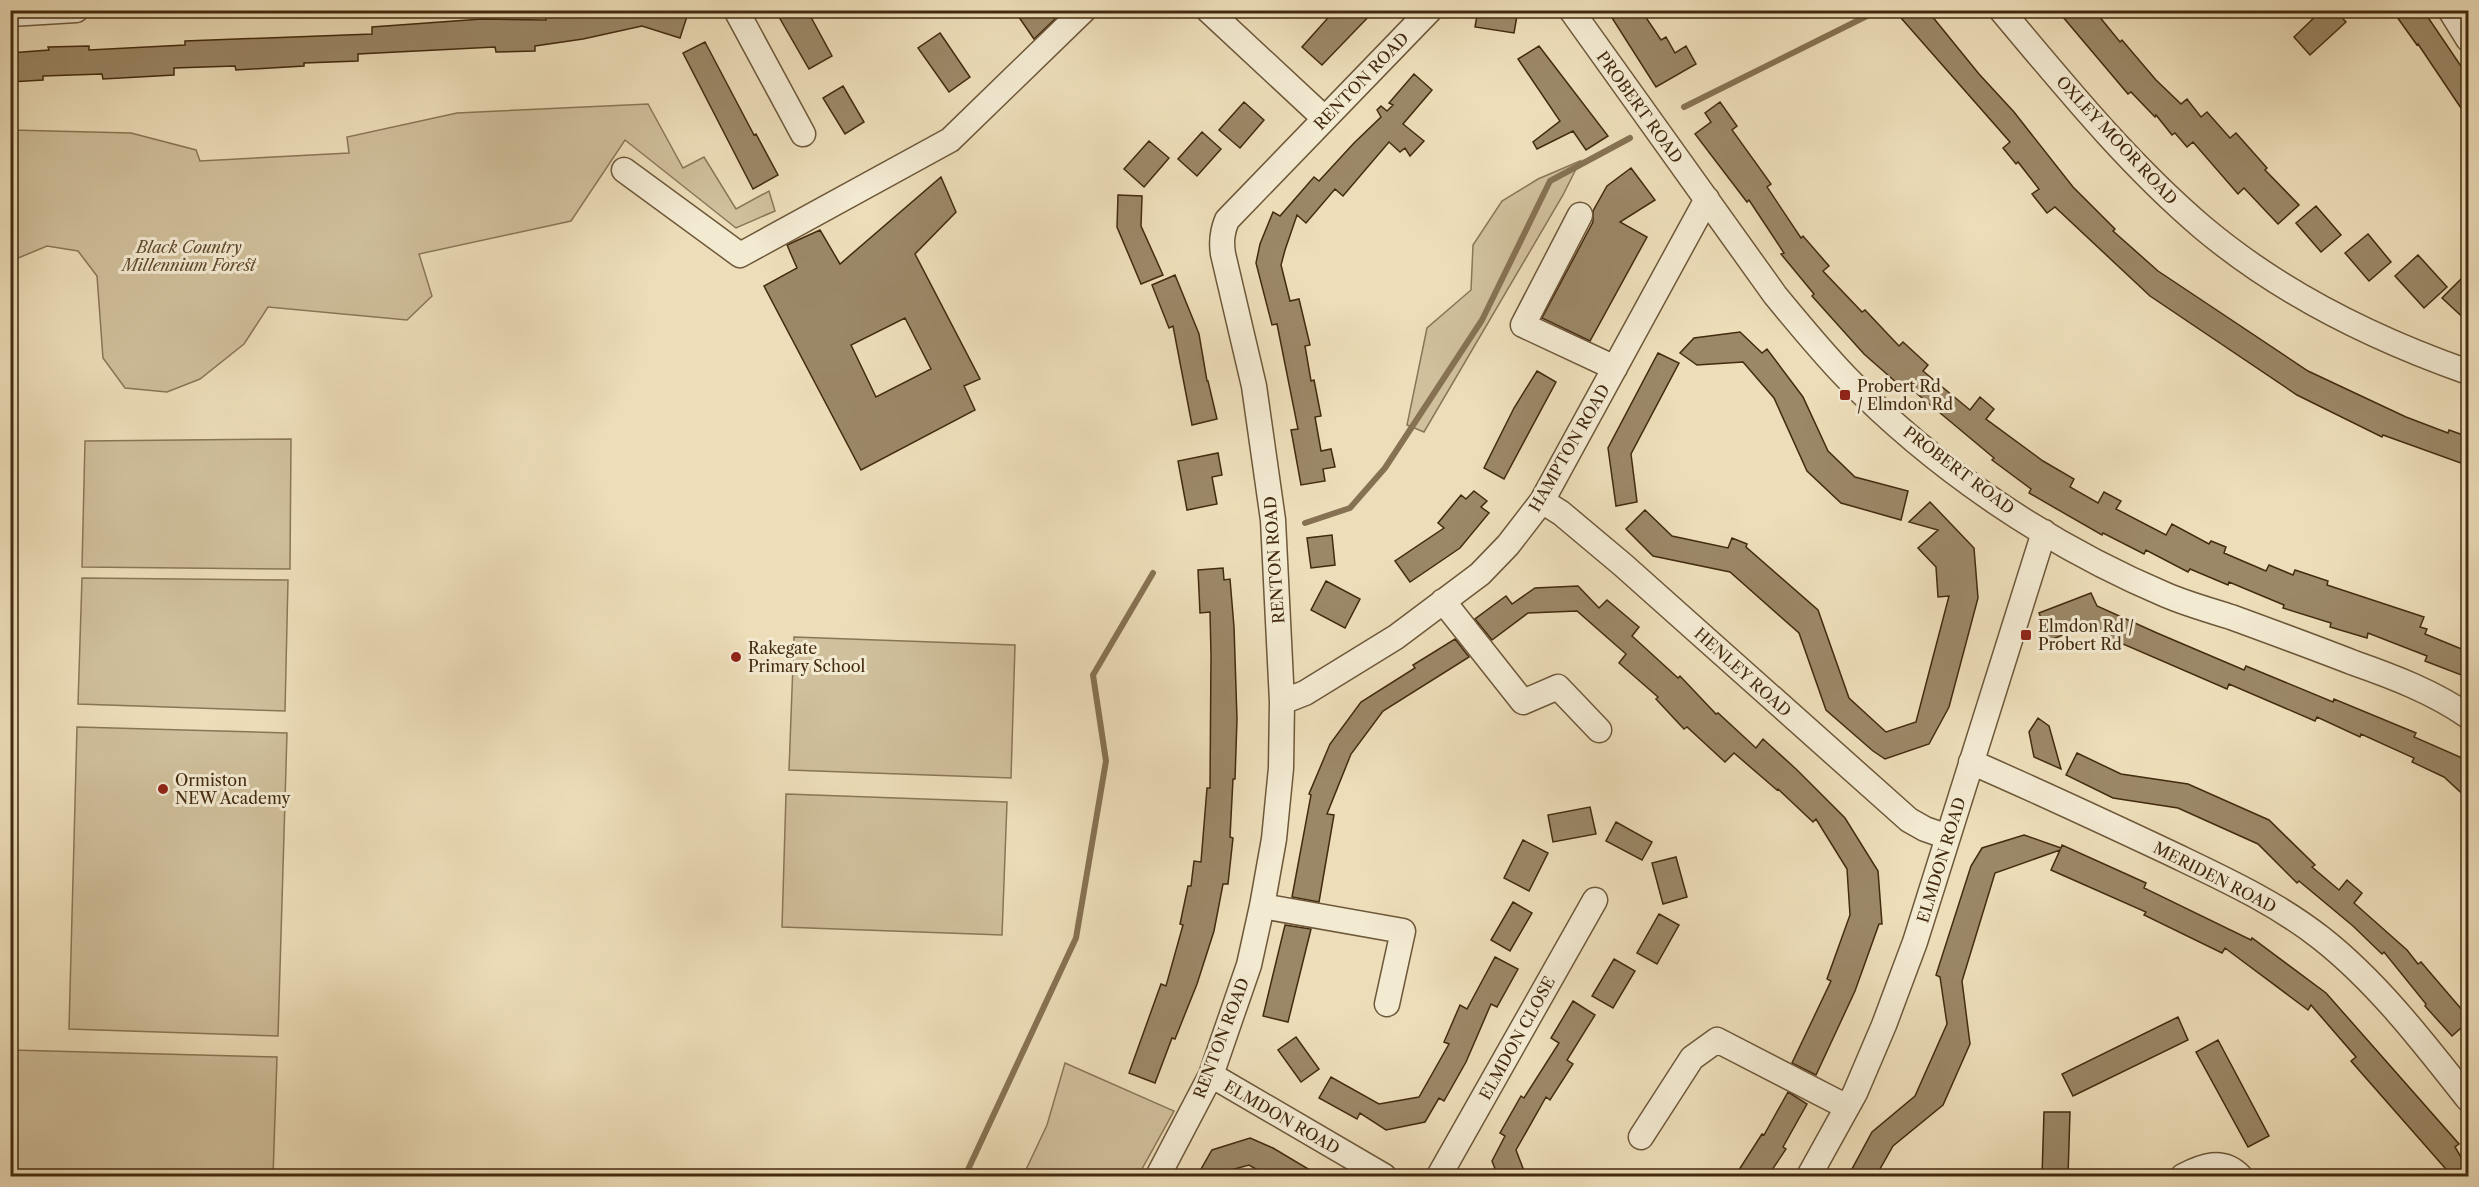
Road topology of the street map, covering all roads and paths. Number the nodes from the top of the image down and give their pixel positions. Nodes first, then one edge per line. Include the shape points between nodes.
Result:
1 (76, 10) edge
2 (736, 10) edge
3 (1084, 10) edge
4 (1208, 10) edge
5 (1430, 10) edge
6 (2001, 10) edge
7 (2450, 10) edge
8 (1571, 11) edge
9 (10, 14) edge
10 (2469, 39) edge
11 (1324, 118) junction
12 (803, 134) dead end
13 (624, 170) dead end
14 (1707, 199) junction
15 (1580, 215) dead end
16 (1615, 368) junction
17 (2469, 372) edge
18 (1542, 501) junction
19 (2044, 532) junction
20 (1443, 602) junction
21 (1282, 702) junction
22 (2469, 716) edge
23 (1599, 730) dead end
24 (1971, 762) junction
25 (1948, 837) junction
26 (1595, 900) dead end
27 (1262, 906) junction
28 (1387, 1004) dead end
29 (1211, 1075) junction
30 (2469, 1099) edge
31 (1847, 1107) junction
32 (1641, 1137) dead end
33 (1158, 1176) edge
34 (1384, 1176) edge
35 (1439, 1176) edge
36 (1809, 1176) edge
37 (2184, 1176) edge
38 (2240, 1176) edge

1 - 9 street
2 - 12 street
3 - 13 street via 950,140 741,255
4 - 11 street
5 - 11 street, RENTON ROAD
6 - 17 street, OXLEY MOOR ROAD via 2115,142 2164,193 2226,245 2333,313 2428,358
7 - 10 street
8 - 14 street, PROBERT ROAD
11 - 21 street, RENTON ROAD via 1227,220 1221,242 1263,440 1273,520
14 - 16 street, HAMPTON ROAD
14 - 19 street, PROBERT ROAD via 1775,295 1847,378 1973,486
15 - 16 street via 1523,326
16 - 18 street, HAMPTON ROAD
18 - 20 street, HAMPTON ROAD via 1487,567
18 - 25 street, HENLEY ROAD via 1623,565 1909,820
19 - 22 street, PROBERT ROAD via 2168,595 2371,669 2423,690
19 - 24 street, ELMDON ROAD
20 - 21 street, HAMPTON ROAD via 1396,637 1305,693
20 - 23 street via 1523,702 1558,687
21 - 27 street, RENTON ROAD via 1281,768
24 - 25 street, ELMDON ROAD
24 - 30 street, MERIDEN ROAD via 2052,797 2284,912 2360,972
25 - 31 street, ELMDON ROAD via 1884,1025
26 - 35 street, ELMDON CLOSE
27 - 28 street via 1403,931
27 - 29 street, RENTON ROAD via 1249,965
29 - 33 street, RENTON ROAD
29 - 34 street, ELMDON ROAD
31 - 32 street via 1717,1040 1692,1058
31 - 36 street, ELMDON ROAD
37 - 38 street via 2203,1166 2218,1165

